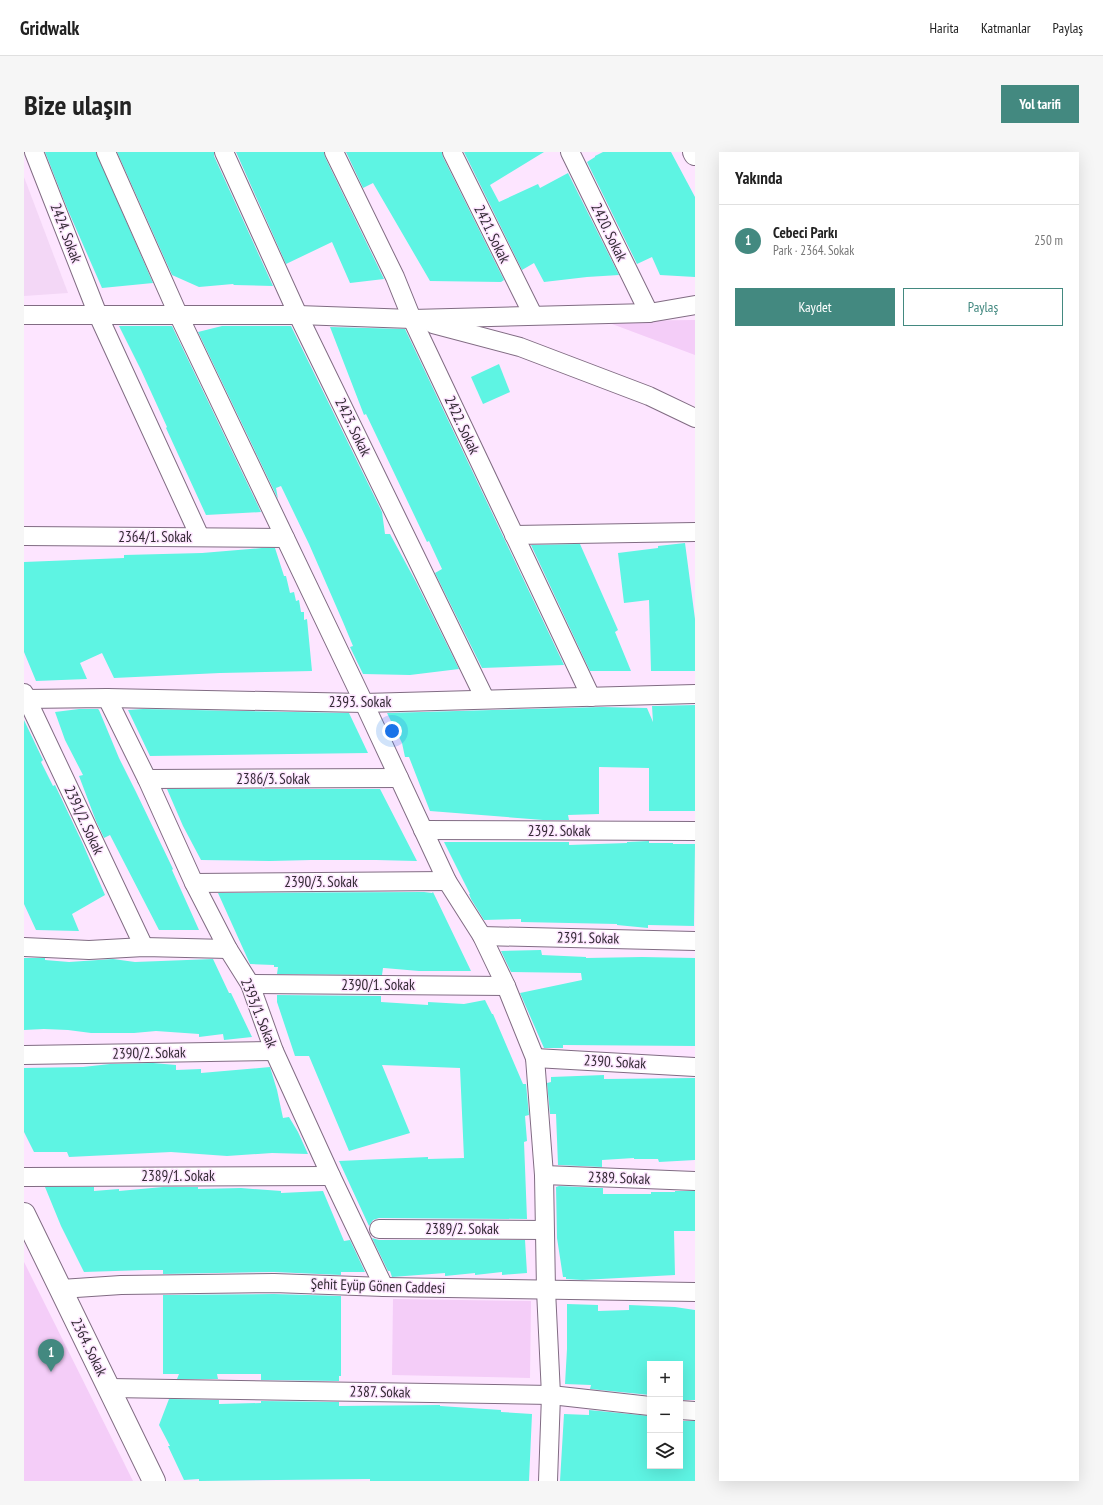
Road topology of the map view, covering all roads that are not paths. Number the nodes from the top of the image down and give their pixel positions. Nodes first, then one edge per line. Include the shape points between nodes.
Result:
1 (34, 152) edge
2 (106, 152) edge
3 (224, 152) edge
4 (334, 152) edge
5 (452, 152) edge
6 (570, 152) edge
7 (695, 305) edge
8 (649, 312) junction
9 (178, 314) junction
10 (24, 315) edge
11 (98, 315) junction
12 (298, 315) junction
13 (533, 315) junction
14 (412, 319) junction
15 (695, 418) edge
16 (695, 532) edge
17 (514, 535) junction
18 (24, 536) edge
19 (200, 537) junction
20 (285, 538) junction
21 (695, 694) edge
22 (25, 697) edge
23 (591, 697) junction
24 (107, 698) junction
25 (485, 700) junction
26 (364, 702) junction
27 (399, 778) junction
28 (148, 779) junction
29 (423, 830) junction
30 (695, 831) edge
31 (447, 881) junction
32 (194, 883) junction
33 (482, 936) junction
34 (695, 941) edge
35 (25, 945) edge
36 (144, 947) junction
37 (228, 949) junction
38 (250, 984) junction
39 (506, 986) junction
40 (274, 1051) junction
41 (24, 1055) edge
42 (534, 1058) junction
43 (695, 1067) edge
44 (544, 1175) junction
45 (331, 1176) junction
46 (24, 1177) edge
47 (695, 1181) edge
48 (24, 1214) edge
49 (379, 1229) dead end
50 (544, 1230) junction
51 (384, 1287) junction
52 (61, 1289) junction
53 (546, 1290) junction
54 (695, 1292) edge
55 (109, 1388) junction
56 (551, 1395) junction
57 (647, 1406) edge
58 (683, 1410) edge
59 (695, 1412) edge
60 (154, 1481) edge
61 (548, 1481) edge

1 - 11 street, 2424. Sokak
2 - 9 street
3 - 12 street, 2423. Sokak
4 - 14 street, 2422. Sokak via 395,277
5 - 13 street, 2421. Sokak
6 - 8 street, 2420. Sokak
7 - 8 street
8 - 13 street
9 - 11 street
9 - 12 street
9 - 20 street
10 - 11 street
11 - 19 street, 2424. Sokak
12 - 14 street
12 - 25 street, 2423. Sokak
13 - 14 street
14 - 15 street via 520,347 649,396
14 - 17 street, 2422. Sokak
16 - 17 street
17 - 23 street, 2422. Sokak
18 - 19 street, 2364/1. Sokak
19 - 20 street, 2364/1. Sokak
20 - 26 street
21 - 23 street, 2393. Sokak
22 - 24 street, 2393. Sokak
22 - 36 street, 2391/2. Sokak
23 - 25 street, 2393. Sokak
24 - 26 street, 2393. Sokak
24 - 28 street, 2393/1. Sokak
25 - 26 street, 2393. Sokak
26 - 27 street
27 - 28 street, 2386/3. Sokak
27 - 29 street
28 - 32 street, 2393/1. Sokak
29 - 30 street, 2392. Sokak
29 - 31 street
31 - 32 street, 2390/3. Sokak
31 - 33 street
32 - 37 street, 2393/1. Sokak
33 - 34 street, 2391. Sokak
33 - 39 street
35 - 36 street via 89,950
36 - 37 street
37 - 38 street, 2393/1. Sokak
38 - 39 street, 2390/1. Sokak
38 - 40 street, 2393/1. Sokak
39 - 42 street
40 - 41 street, 2390/2. Sokak
40 - 45 street, 2393/1. Sokak
42 - 43 street, 2390. Sokak
42 - 44 street
44 - 47 street, 2389. Sokak
44 - 50 street
45 - 46 street, 2389/1. Sokak
45 - 51 street, 2393/1. Sokak
48 - 52 street, 2364. Sokak
49 - 50 street, 2389/2. Sokak
50 - 53 street
51 - 52 street, Şehit Eyüp Gönen Caddesi via 274,1283 121,1284
51 - 53 street, Şehit Eyüp Gönen Caddesi
52 - 55 street, 2364. Sokak
53 - 54 street, Şehit Eyüp Gönen Caddesi
53 - 56 street
55 - 56 street, 2387. Sokak
55 - 60 street, 2364. Sokak
56 - 57 street, 2387. Sokak
56 - 61 street
58 - 59 street

